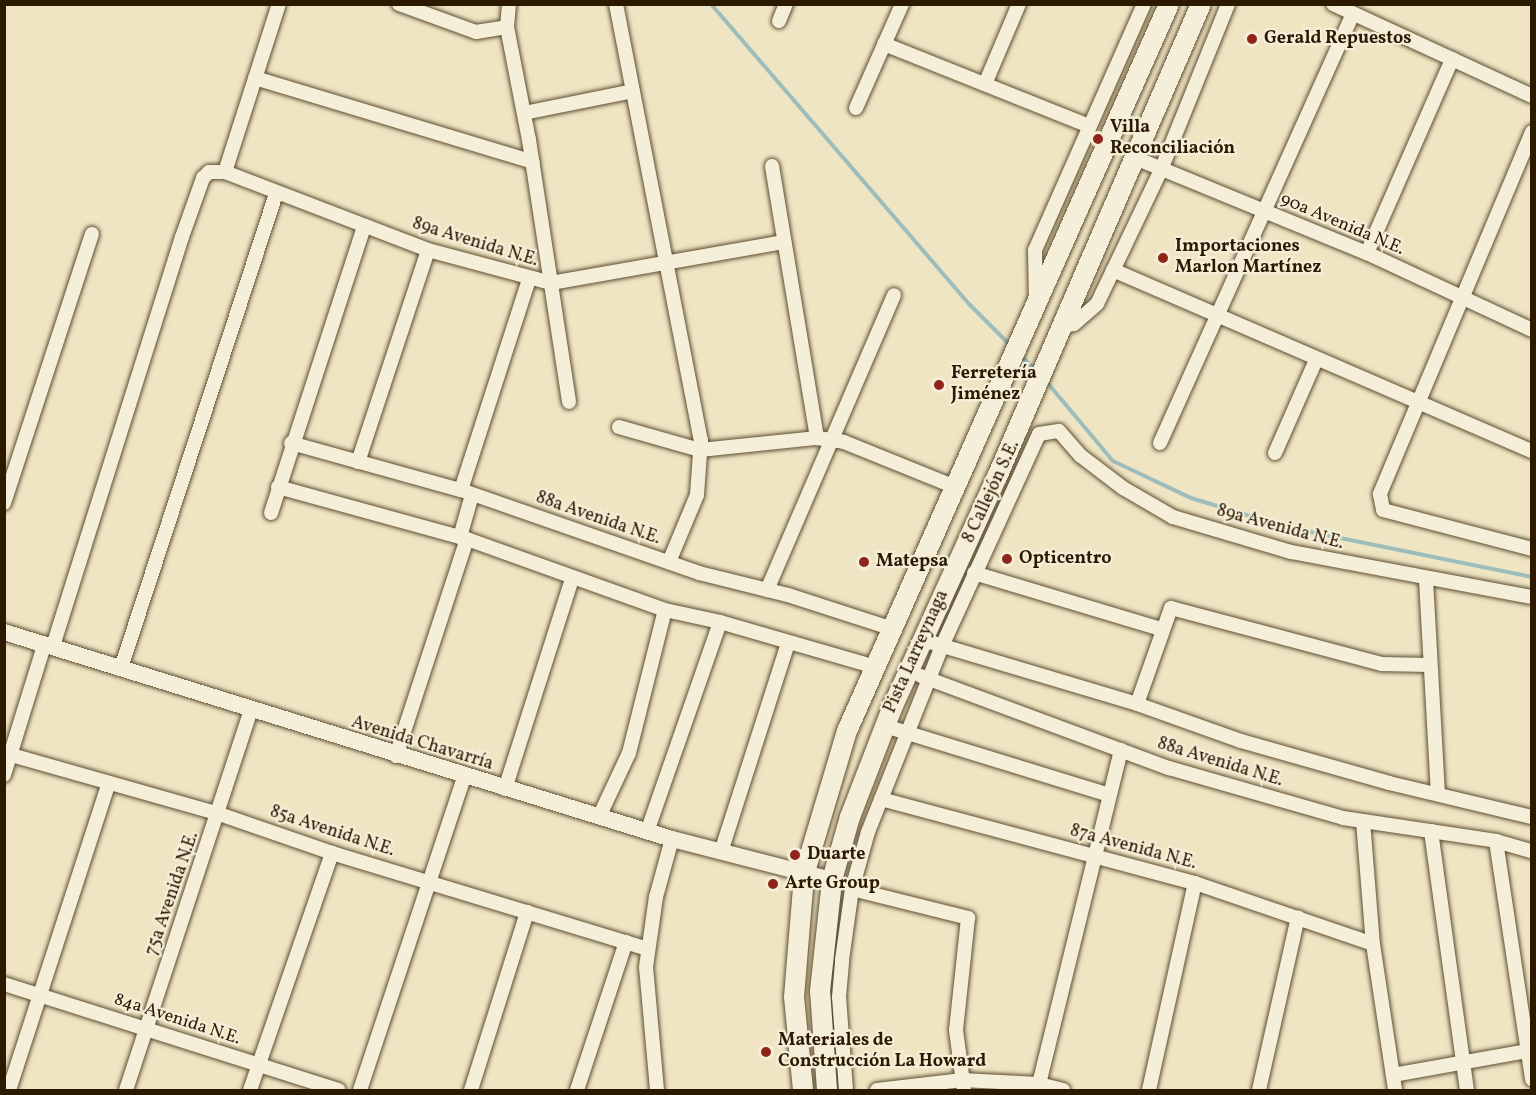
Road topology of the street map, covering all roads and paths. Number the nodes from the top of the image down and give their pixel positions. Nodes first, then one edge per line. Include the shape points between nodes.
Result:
1 (279, 4) edge
2 (399, 4) edge
3 (509, 4) edge
4 (616, 4) edge
5 (786, 4) edge
6 (902, 4) edge
7 (1019, 4) edge
8 (1144, 4) edge
9 (1169, 4) edge
10 (1201, 4) edge
11 (1228, 4) edge
12 (1333, 4) edge
13 (1353, 14) junction
14 (778, 21) dead end
15 (507, 27) junction
16 (884, 44) junction
17 (1452, 59) junction
18 (1136, 76) junction
19 (255, 78) junction
20 (985, 84) junction
21 (633, 91) junction
22 (1532, 96) edge
23 (856, 108) dead end
24 (524, 113) junction
25 (1089, 126) junction
26 (1532, 132) edge
27 (1135, 158) junction
28 (533, 162) junction
29 (772, 166) dead end
30 (1161, 170) junction
31 (225, 172) junction
32 (276, 193) junction
33 (1117, 198) junction
34 (1263, 211) junction
35 (364, 226) junction
36 (92, 234) dead end
37 (784, 242) junction
38 (428, 250) junction
39 (1367, 253) junction
40 (668, 265) junction
41 (1113, 270) junction
42 (529, 280) junction
43 (551, 284) junction
44 (894, 295) dead end
45 (1460, 297) junction
46 (1033, 311) junction
47 (1217, 317) junction
48 (1061, 326) junction
49 (1532, 330) edge
50 (1316, 360) junction
51 (569, 402) dead end
52 (1417, 402) junction
53 (982, 422) junction
54 (619, 427) dead end
55 (1048, 430) joint
56 (824, 439) junction
57 (291, 443) junction
58 (1160, 443) dead end
59 (700, 450) junction
60 (1532, 451) edge
61 (1275, 453) dead end
62 (358, 462) junction
63 (1005, 482) junction
64 (953, 486) junction
65 (278, 487) junction
66 (467, 493) junction
67 (4, 503) edge
68 (271, 513) dead end
69 (974, 524) junction
70 (463, 538) junction
71 (1532, 549) edge
72 (669, 562) junction
73 (974, 573) junction
74 (572, 579) junction
75 (1426, 580) junction
76 (767, 590) junction
77 (1532, 597) edge
78 (665, 610) junction
79 (720, 622) junction
80 (893, 629) junction
81 (1161, 629) junction
82 (4, 632) edge
83 (922, 640) junction
84 (789, 643) junction
85 (49, 646) junction
86 (942, 646) junction
87 (1430, 665) junction
88 (876, 667) junction
89 (122, 668) junction
90 (908, 671) junction
91 (928, 678) junction
92 (1137, 704) junction
93 (251, 709) junction
94 (888, 717) junction
95 (906, 735) junction
96 (1121, 750) junction
97 (8, 754) edge
98 (396, 756) junction
99 (4, 775) edge
100 (464, 777) junction
101 (109, 783) junction
102 (505, 789) junction
103 (1438, 793) junction
104 (1109, 795) junction
105 (881, 800) junction
106 (219, 813) junction
107 (1532, 817) edge
108 (599, 818) junction
109 (1363, 821) junction
110 (1431, 831) junction
111 (647, 832) junction
112 (672, 839) junction
113 (1496, 841) junction
114 (1532, 851) edge
115 (721, 852) junction
116 (332, 853) junction
117 (1094, 856) junction
118 (804, 875) junction
119 (832, 880) junction
120 (427, 881) junction
121 (1195, 883) junction
122 (852, 889) junction
123 (527, 912) junction
124 (1298, 917) junction
125 (626, 942) junction
126 (1373, 944) junction
127 (648, 949) junction
128 (4, 984) edge
129 (41, 997) junction
130 (146, 1029) junction
131 (1527, 1051) junction
132 (1463, 1062) junction
133 (258, 1065) junction
134 (1393, 1076) junction
135 (1532, 1078) edge
136 (1039, 1084) junction
137 (963, 1085) edge
138 (831, 1088) edge
139 (334, 1089) edge
140 (9, 1090) edge
141 (126, 1090) edge
142 (250, 1090) edge
143 (360, 1090) edge
144 (471, 1090) edge
145 (577, 1090) edge
146 (657, 1090) edge
147 (803, 1090) edge
148 (846, 1090) edge
149 (877, 1090) edge
150 (1063, 1090) edge
151 (1149, 1090) edge
152 (1258, 1090) edge
153 (1395, 1090) edge
154 (1467, 1090) edge

1 - 19 street
2 - 15 street via 476,32
3 - 15 street
4 - 21 street
5 - 14 street
6 - 16 street
7 - 20 street
8 - 25 street
9 - 18 main road, Pista Larreynaga
10 - 27 main road, Pista Larreynaga
11 - 30 street
12 - 13 street
13 - 17 street
13 - 34 street
15 - 24 street
16 - 20 street
16 - 23 street
17 - 22 street
17 - 39 street
18 - 33 main road via 1146,80 1153,92 1152,105
18 - 46 main road, Pista Larreynaga
19 - 28 street
19 - 31 street
20 - 25 street
21 - 24 street
21 - 40 street
24 - 28 street
25 - 46 street via 1035,250
26 - 45 street
27 - 30 street, 90a Avenida N.E.
27 - 33 main road, Pista Larreynaga
28 - 43 street
29 - 37 street
30 - 34 street, 90a Avenida N.E.
30 - 41 street
31 - 32 street, 89a Avenida N.E.
31 - 85 street via 216,170 203,178
32 - 35 street, 89a Avenida N.E.
32 - 89 street
33 - 48 main road, Pista Larreynaga
34 - 39 street, 90a Avenida N.E.
34 - 47 street
35 - 38 street, 89a Avenida N.E.
35 - 57 street
36 - 67 street
37 - 40 street, 89a Avenida N.E.
37 - 56 street
38 - 42 street, 89a Avenida N.E.
38 - 62 street
39 - 45 street, 90a Avenida N.E.
40 - 43 street, 89a Avenida N.E.
40 - 59 street
41 - 47 street
41 - 48 street via 1088,316
42 - 43 street, 89a Avenida N.E.
42 - 66 street
43 - 51 street
44 - 56 street
45 - 49 street, 90a Avenida N.E.
45 - 52 street
46 - 48 main road
46 - 53 main road, Pista Larreynaga
47 - 50 street
47 - 58 street
48 - 63 main road, Pista Larreynaga via 1035,388
50 - 52 street
50 - 61 street
52 - 60 street
52 - 71 street via 1380,494 1383,510
53 - 64 main road, Pista Larreynaga
53 - 69 main road via 1003,433 1003,444 975,512
54 - 59 street
55 - 63 street, 8 Callejón S.E. via 1039,434
55 - 75 street, 89a Avenida N.E. via 1059,431 1081,456 1123,488 1173,516 1291,552
56 - 59 street
56 - 64 street via 917,469
56 - 76 street
57 - 62 street, 88a Avenida N.E.
57 - 65 street
59 - 72 street via 697,495
62 - 66 street, 88a Avenida N.E.
63 - 69 main road, Pista Larreynaga
63 - 73 street, 8 Callejón S.E.
64 - 80 main road, Pista Larreynaga
65 - 68 street
65 - 70 street
66 - 70 street
66 - 72 street, 88a Avenida N.E.
69 - 83 main road, Pista Larreynaga
70 - 74 street
70 - 98 street
72 - 76 street, 88a Avenida N.E.
73 - 81 street
73 - 86 street, 8 Callejón S.E.
74 - 78 street
74 - 102 street
75 - 77 street, 89a Avenida N.E.
75 - 87 street
76 - 80 street, 88a Avenida N.E.
78 - 79 street
78 - 108 street via 629,753
79 - 84 street
79 - 111 street
80 - 88 main road, Pista Larreynaga
81 - 87 street via 1168,610 1176,607 1382,664
81 - 92 street
82 - 85 street, Avenida Chavarría
83 - 86 street, 88a Avenida N.E.
83 - 90 main road, Pista Larreynaga
84 - 88 street
84 - 115 street
85 - 89 street, Avenida Chavarría
85 - 97 street
86 - 91 street, 8 Callejón S.E.
86 - 92 street, 88a Avenida N.E.
87 - 103 street
88 - 94 main road via 877,698
88 - 118 main road, Pista Larreynaga via 847,731
89 - 93 street, Avenida Chavarría
90 - 91 street, 88a Avenida N.E.
90 - 94 main road, Pista Larreynaga
91 - 95 street, 8 Callejón S.E.
91 - 96 street, 88a Avenida N.E.
92 - 103 street, 88a Avenida N.E. via 1241,741
93 - 98 street, Avenida Chavarría
93 - 106 street, 75a Avenida N.E.
94 - 95 street
94 - 119 main road, Pista Larreynaga
95 - 104 street
95 - 105 street, 8 Callejón S.E.
96 - 104 street
96 - 109 street, 88a Avenida N.E. via 1169,768
97 - 99 street
97 - 101 street, 85a Avenida N.E.
98 - 100 street, Avenida Chavarría
100 - 102 street, Avenida Chavarría
100 - 120 street
101 - 106 street, 85a Avenida N.E.
101 - 129 street
102 - 108 street, Avenida Chavarría
103 - 107 street, 88a Avenida N.E.
104 - 117 street
105 - 117 street, 87a Avenida N.E.
105 - 122 street, 8 Callejón S.E.
106 - 116 street, 85a Avenida N.E.
106 - 130 street, 75a Avenida N.E.
108 - 111 street, Avenida Chavarría
109 - 110 street, 88a Avenida N.E.
109 - 126 street
110 - 113 street, 88a Avenida N.E.
110 - 132 street
111 - 112 street, Avenida Chavarría
112 - 115 street, Avenida Chavarría
112 - 127 street via 656,897
113 - 114 street, 88a Avenida N.E.
113 - 131 street
115 - 118 street, Avenida Chavarría
116 - 120 street, 85a Avenida N.E.
116 - 133 street
117 - 121 street, 87a Avenida N.E.
117 - 136 street
118 - 119 street, Avenida Chavarría
118 - 147 main road, Pista Larreynaga via 794,997
119 - 138 main road, Pista Larreynaga via 819,997
120 - 123 street, 85a Avenida N.E.
120 - 143 street
121 - 124 street, 87a Avenida N.E.
121 - 151 street
122 - 137 street via 968,918 956,1030
122 - 148 street, 8 Callejón S.E. via 839,997
123 - 125 street, 85a Avenida N.E.
123 - 144 street
124 - 126 street, 87a Avenida N.E.
124 - 152 street
125 - 127 street, 85a Avenida N.E.
125 - 145 street
126 - 134 street
127 - 146 street via 648,1011
128 - 129 street, 84a Avenida N.E.
129 - 130 street, 84a Avenida N.E.
129 - 140 street
130 - 133 street, 84a Avenida N.E.
130 - 141 street, 75a Avenida N.E.
131 - 132 street
131 - 135 street
132 - 134 street
132 - 154 street
133 - 139 street, 84a Avenida N.E.
133 - 142 street
134 - 153 street
136 - 137 street
136 - 150 street
137 - 149 street

